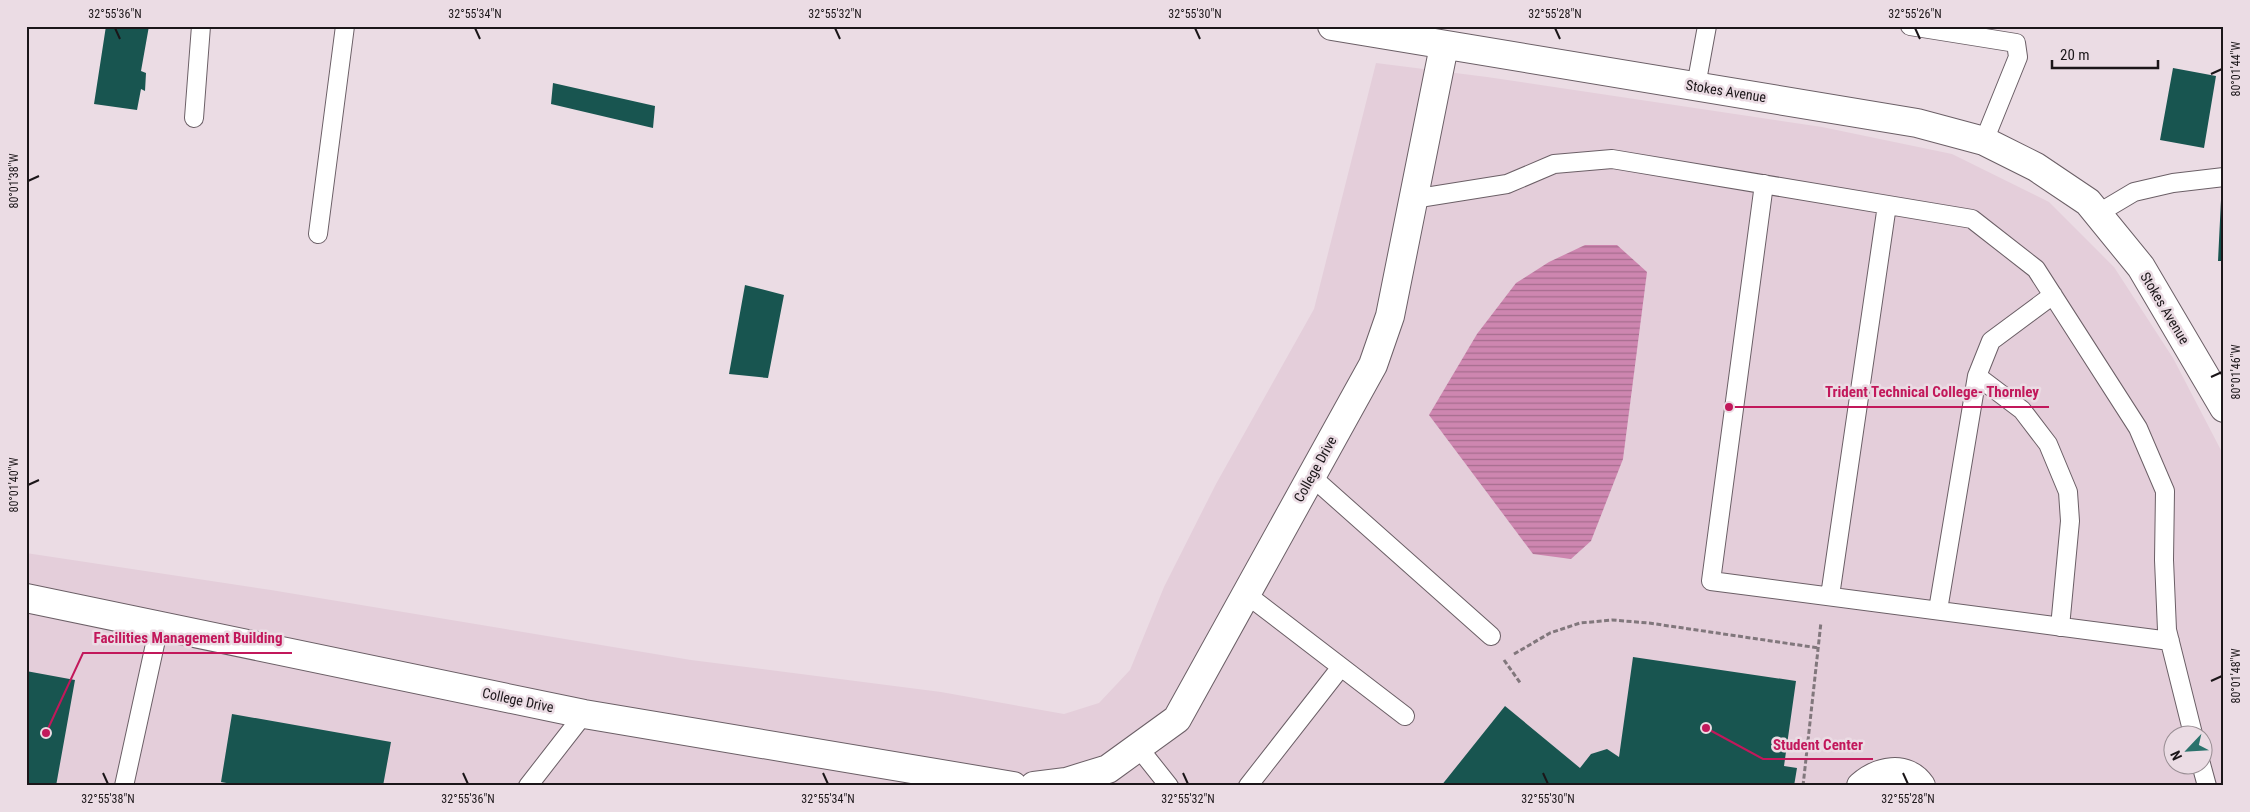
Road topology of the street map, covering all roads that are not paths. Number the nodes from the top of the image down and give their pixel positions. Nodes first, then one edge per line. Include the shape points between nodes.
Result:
1 (201, 26) edge
2 (345, 26) edge
3 (1332, 26) edge
4 (1707, 26) edge
5 (1910, 26) edge
6 (1444, 46) junction
7 (1696, 86) junction
8 (194, 118) dead end
9 (1984, 141) junction
10 (2224, 177) edge
11 (1764, 184) junction
12 (1413, 199) junction
13 (1887, 205) junction
14 (2098, 214) junction
15 (318, 234) dead end
16 (2053, 295) junction
17 (1977, 376) junction
18 (2224, 408) edge
19 (1311, 476) junction
20 (1246, 594) junction
21 (1830, 596) junction
22 (26, 598) edge
23 (1938, 610) junction
24 (159, 626) junction
25 (2060, 627) junction
26 (1491, 636) dead end
27 (2170, 641) junction
28 (1341, 667) junction
29 (584, 714) junction
30 (1405, 716) dead end
31 (2191, 724) edge
32 (1138, 747) junction
33 (124, 786) edge
34 (528, 786) edge
35 (1013, 786) edge
36 (1034, 786) edge
37 (1169, 786) edge
38 (1248, 786) edge
39 (1861, 786) edge
40 (1921, 786) edge

1 - 8 lane
2 - 15 lane
3 - 6 street, Stokes Avenue
4 - 7 lane
5 - 9 lane via 2016,43 2018,57
6 - 7 street, Stokes Avenue
6 - 12 street, College Drive
7 - 9 street, Stokes Avenue via 1917,124
9 - 14 street, Stokes Avenue via 2036,166 2088,202
10 - 14 lane via 2134,192
11 - 12 lane via 1612,159 1554,164 1507,184
11 - 13 lane
11 - 21 lane via 1711,580
12 - 19 street, College Drive via 1390,316 1373,364
13 - 16 lane via 1972,219 2036,269
13 - 21 lane
14 - 18 street, Stokes Avenue via 2141,267
16 - 17 lane via 1992,341
16 - 27 lane via 2138,428 2165,490 2164,560
17 - 23 lane
17 - 25 lane via 2022,410 2048,444 2068,492 2070,521
19 - 20 street, College Drive
19 - 26 lane
20 - 28 lane
20 - 32 street, College Drive via 1177,718
21 - 23 lane
22 - 24 street, College Drive
23 - 25 lane
24 - 29 street, College Drive
24 - 33 lane
25 - 27 lane
27 - 31 lane
28 - 30 lane
28 - 38 lane
29 - 34 lane
29 - 35 street, College Drive
32 - 36 street, College Drive via 1108,768 1066,782
32 - 37 lane
39 - 40 street via 1883,772 1896,772 1908,775

